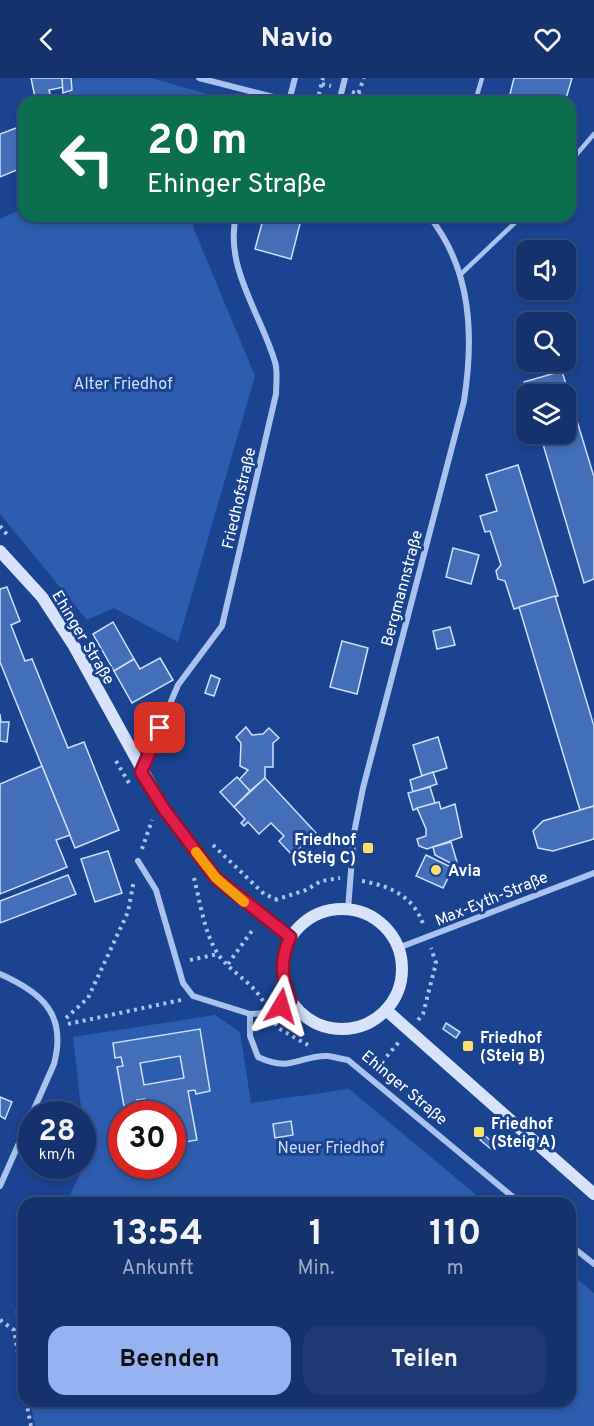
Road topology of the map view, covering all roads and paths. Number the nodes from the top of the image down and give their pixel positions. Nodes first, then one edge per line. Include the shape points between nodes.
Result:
1 (199, 78) edge
2 (295, 78) edge
3 (323, 78) edge
4 (345, 78) edge
5 (482, 78) edge
6 (358, 94) dead end
7 (255, 96) edge
8 (292, 96) edge
9 (318, 96) edge
10 (340, 96) edge
11 (363, 96) edge
12 (477, 96) edge
13 (594, 134) edge
14 (576, 155) edge
15 (235, 222) edge
16 (433, 222) edge
17 (516, 222) edge
18 (461, 274) junction
19 (0, 551) edge
20 (141, 772) junction
21 (164, 809) junction
22 (151, 820) junction
23 (158, 829) dead end
24 (138, 861) junction
25 (594, 873) edge
26 (193, 874) dead end
27 (350, 879) junction
28 (348, 909) junction
29 (263, 917) junction
30 (290, 937) junction
31 (428, 938) junction
32 (398, 948) junction
33 (218, 954) junction
34 (177, 963) junction
35 (228, 964) junction
36 (0, 974) edge
37 (193, 996) junction
38 (290, 1000) junction
39 (386, 1010) junction
40 (269, 1013) junction
41 (250, 1014) junction
42 (58, 1026) junction
43 (408, 1032) junction
44 (327, 1056) junction
45 (368, 1078) junction
46 (0, 1186) edge
47 (594, 1194) edge
48 (513, 1197) edge
49 (576, 1250) edge
50 (594, 1264) edge
51 (0, 1320) edge
52 (18, 1353) edge
53 (27, 1407) edge
54 (30, 1426) edge

1 - 7 street
2 - 8 street
3 - 9 path
4 - 10 street
5 - 12 lane
6 - 11 path
13 - 14 lane
15 - 20 street, Friedhofstraße via 235,259 276,364 276,394 222,626 178,685
16 - 18 street, Bergmannstraße
17 - 18 lane
18 - 27 street, Bergmannstraße via 469,312 470,361 464,401 363,788
19 - 20 main road, Ehinger Straße via 42,597 74,646
20 - 21 main road, Ehinger Straße
21 - 22 path
21 - 29 main road, Ehinger Straße via 216,878
22 - 23 path
22 - 24 path
24 - 34 street via 156,890
24 - 42 path via 128,912 88,998
25 - 31 street, Max-Eyth-Straße
26 - 33 path
27 - 28 street, Bergmannstraße
27 - 29 path via 321,881 288,898 276,899
27 - 31 path via 386,885 399,893 417,912
28 - 30 main road via 316,915
28 - 32 main road via 378,921 390,932
29 - 30 main road, Ehinger Straße
29 - 35 path
30 - 38 main road via 282,960
31 - 32 street, Max-Eyth-Straße
31 - 43 path via 436,963 423,1014
32 - 39 main road via 401,980
33 - 34 path
33 - 35 path
34 - 37 street via 183,983
35 - 40 path via 255,988
36 - 42 street via 45,1001
37 - 41 street
37 - 42 path via 168,1005
38 - 39 main road via 301,1014 335,1029 371,1022
38 - 40 street
39 - 43 main road
40 - 41 street
40 - 44 path via 278,1028
41 - 44 street via 250,1036 258,1057 272,1064 296,1064
42 - 46 street via 54,1064
43 - 45 path
43 - 47 main road
44 - 45 street, Ehinger Straße via 348,1060
45 - 48 street, Ehinger Straße
49 - 50 street
51 - 52 path via 14,1330
53 - 54 path

